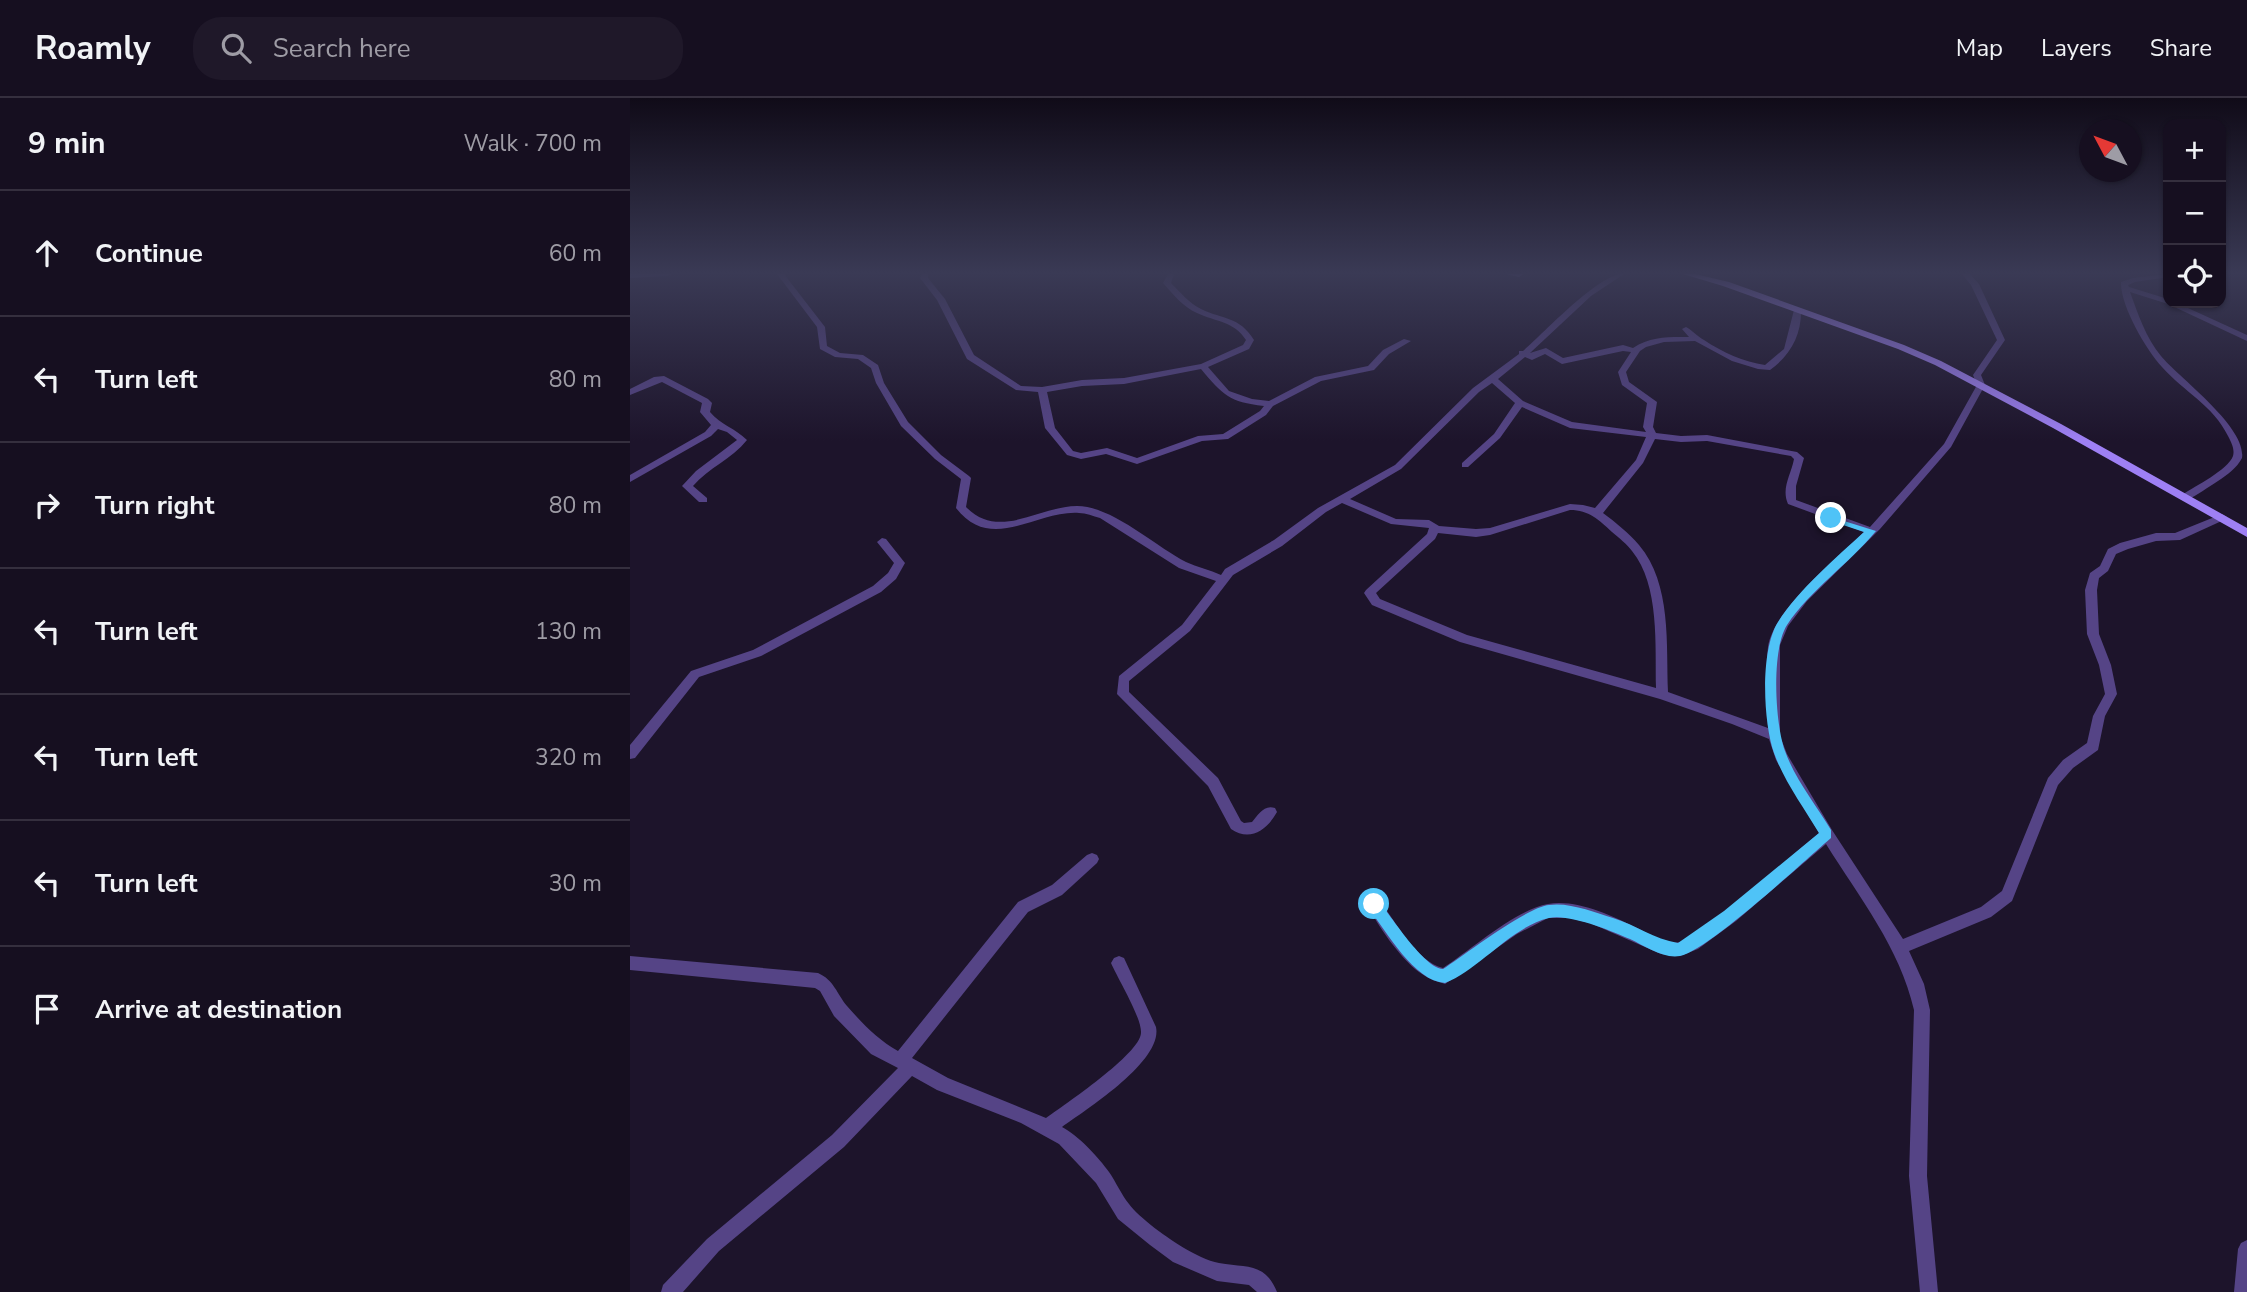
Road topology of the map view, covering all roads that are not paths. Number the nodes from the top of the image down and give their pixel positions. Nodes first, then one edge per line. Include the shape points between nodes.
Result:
1 (1686, 329) dead end
2 (821, 330) edge
3 (956, 330) edge
4 (1245, 330) edge
5 (1552, 330) edge
6 (1795, 330) edge
7 (1853, 330) edge
8 (1996, 330) edge
9 (2141, 330) edge
10 (2229, 330) edge
11 (2247, 338) edge
12 (1695, 339) junction
13 (1407, 341) dead end
14 (1636, 351) junction
15 (1522, 353) junction
16 (1203, 366) junction
17 (1493, 379) junction
18 (1981, 385) junction
19 (1042, 390) junction
20 (630, 392) edge
21 (1520, 403) junction
22 (1270, 404) junction
23 (716, 425) junction
24 (1652, 434) junction
25 (1465, 465) dead end
26 (630, 479) edge
27 (2186, 497) junction
28 (1341, 499) junction
29 (703, 500) dead end
30 (1597, 513) junction
31 (2222, 517) junction
32 (1436, 529) junction
33 (1871, 531) junction
34 (2247, 533) edge
35 (882, 542) dead end
36 (1222, 579) junction
37 (1661, 694) junction
38 (1774, 736) junction
39 (630, 754) edge
40 (1270, 812) dead end
41 (1827, 834) junction
42 (1092, 859) dead end
43 (1374, 904) dead end
44 (1900, 947) junction
45 (630, 963) edge
46 (1119, 963) dead end
47 (905, 1064) junction
48 (1047, 1128) junction
49 (2247, 1249) edge
50 (670, 1292) edge
51 (1268, 1292) edge
52 (1929, 1292) edge
53 (2243, 1292) edge

1 - 12 street
2 - 36 street via 823,347 838,355 860,357 875,367 904,424 966,478 961,508 974,521 1003,526 1061,511 1089,511 1183,565
3 - 19 street via 970,358 1012,386
4 - 16 street via 1250,340 1246,347
5 - 15 street
6 - 12 street via 1793,343 1767,368 1712,350
7 - 18 main road
8 - 18 street via 2001,340 1977,375
9 - 27 street via 2157,357 2223,414 2238,449 2238,457 2228,469
10 - 11 street
12 - 14 street via 1658,339
13 - 22 street via 1367,370 1318,379
14 - 15 street via 1623,348 1562,361 1545,351 1532,357
14 - 24 street via 1621,376 1652,402 1648,427
15 - 17 street
16 - 19 street
16 - 22 street via 1226,393
17 - 21 street
17 - 28 street via 1398,467
18 - 27 main road
18 - 33 street via 1948,445
19 - 22 street via 1050,428 1070,453 1081,456 1107,451 1136,461 1201,438 1225,437
20 - 23 street via 664,379 707,403 705,412
21 - 24 street via 1579,427
21 - 25 street via 1497,436
23 - 26 street
23 - 29 street via 742,440 687,486
24 - 30 street via 1640,461
24 - 33 street via 1707,438 1794,454 1799,468 1789,488 1792,502
27 - 31 main road
28 - 32 street via 1395,523 1429,523
28 - 36 street
30 - 32 street via 1570,507 1490,531
30 - 37 street via 1638,551 1652,579
31 - 34 main road
31 - 44 street via 2176,537 2124,546 2112,552 2094,576 2093,634 2111,694 2099,716 2093,746 2053,782 2007,896 1986,912
32 - 37 street via 1370,593 1376,602 1462,638
33 - 38 street via 1783,624 1773,657
35 - 39 street via 900,562 877,589 757,653 695,674
36 - 40 street via 1186,628 1127,673 1121,690 1213,782 1236,825 1255,828
37 - 38 street
38 - 41 street
41 - 43 street via 1729,916 1678,950 1586,916 1549,911 1521,924 1445,976 1434,976
41 - 44 street
42 - 47 street via 1057,890 1014,916
44 - 52 street via 1922,1010 1918,1176
45 - 47 street via 818,981 877,1048
46 - 48 street via 1149,1030 1144,1048
47 - 48 street
47 - 50 street via 838,1141 713,1245
48 - 51 street via 1074,1146 1102,1177 1125,1213 1156,1240 1217,1272 1252,1276
49 - 53 street

